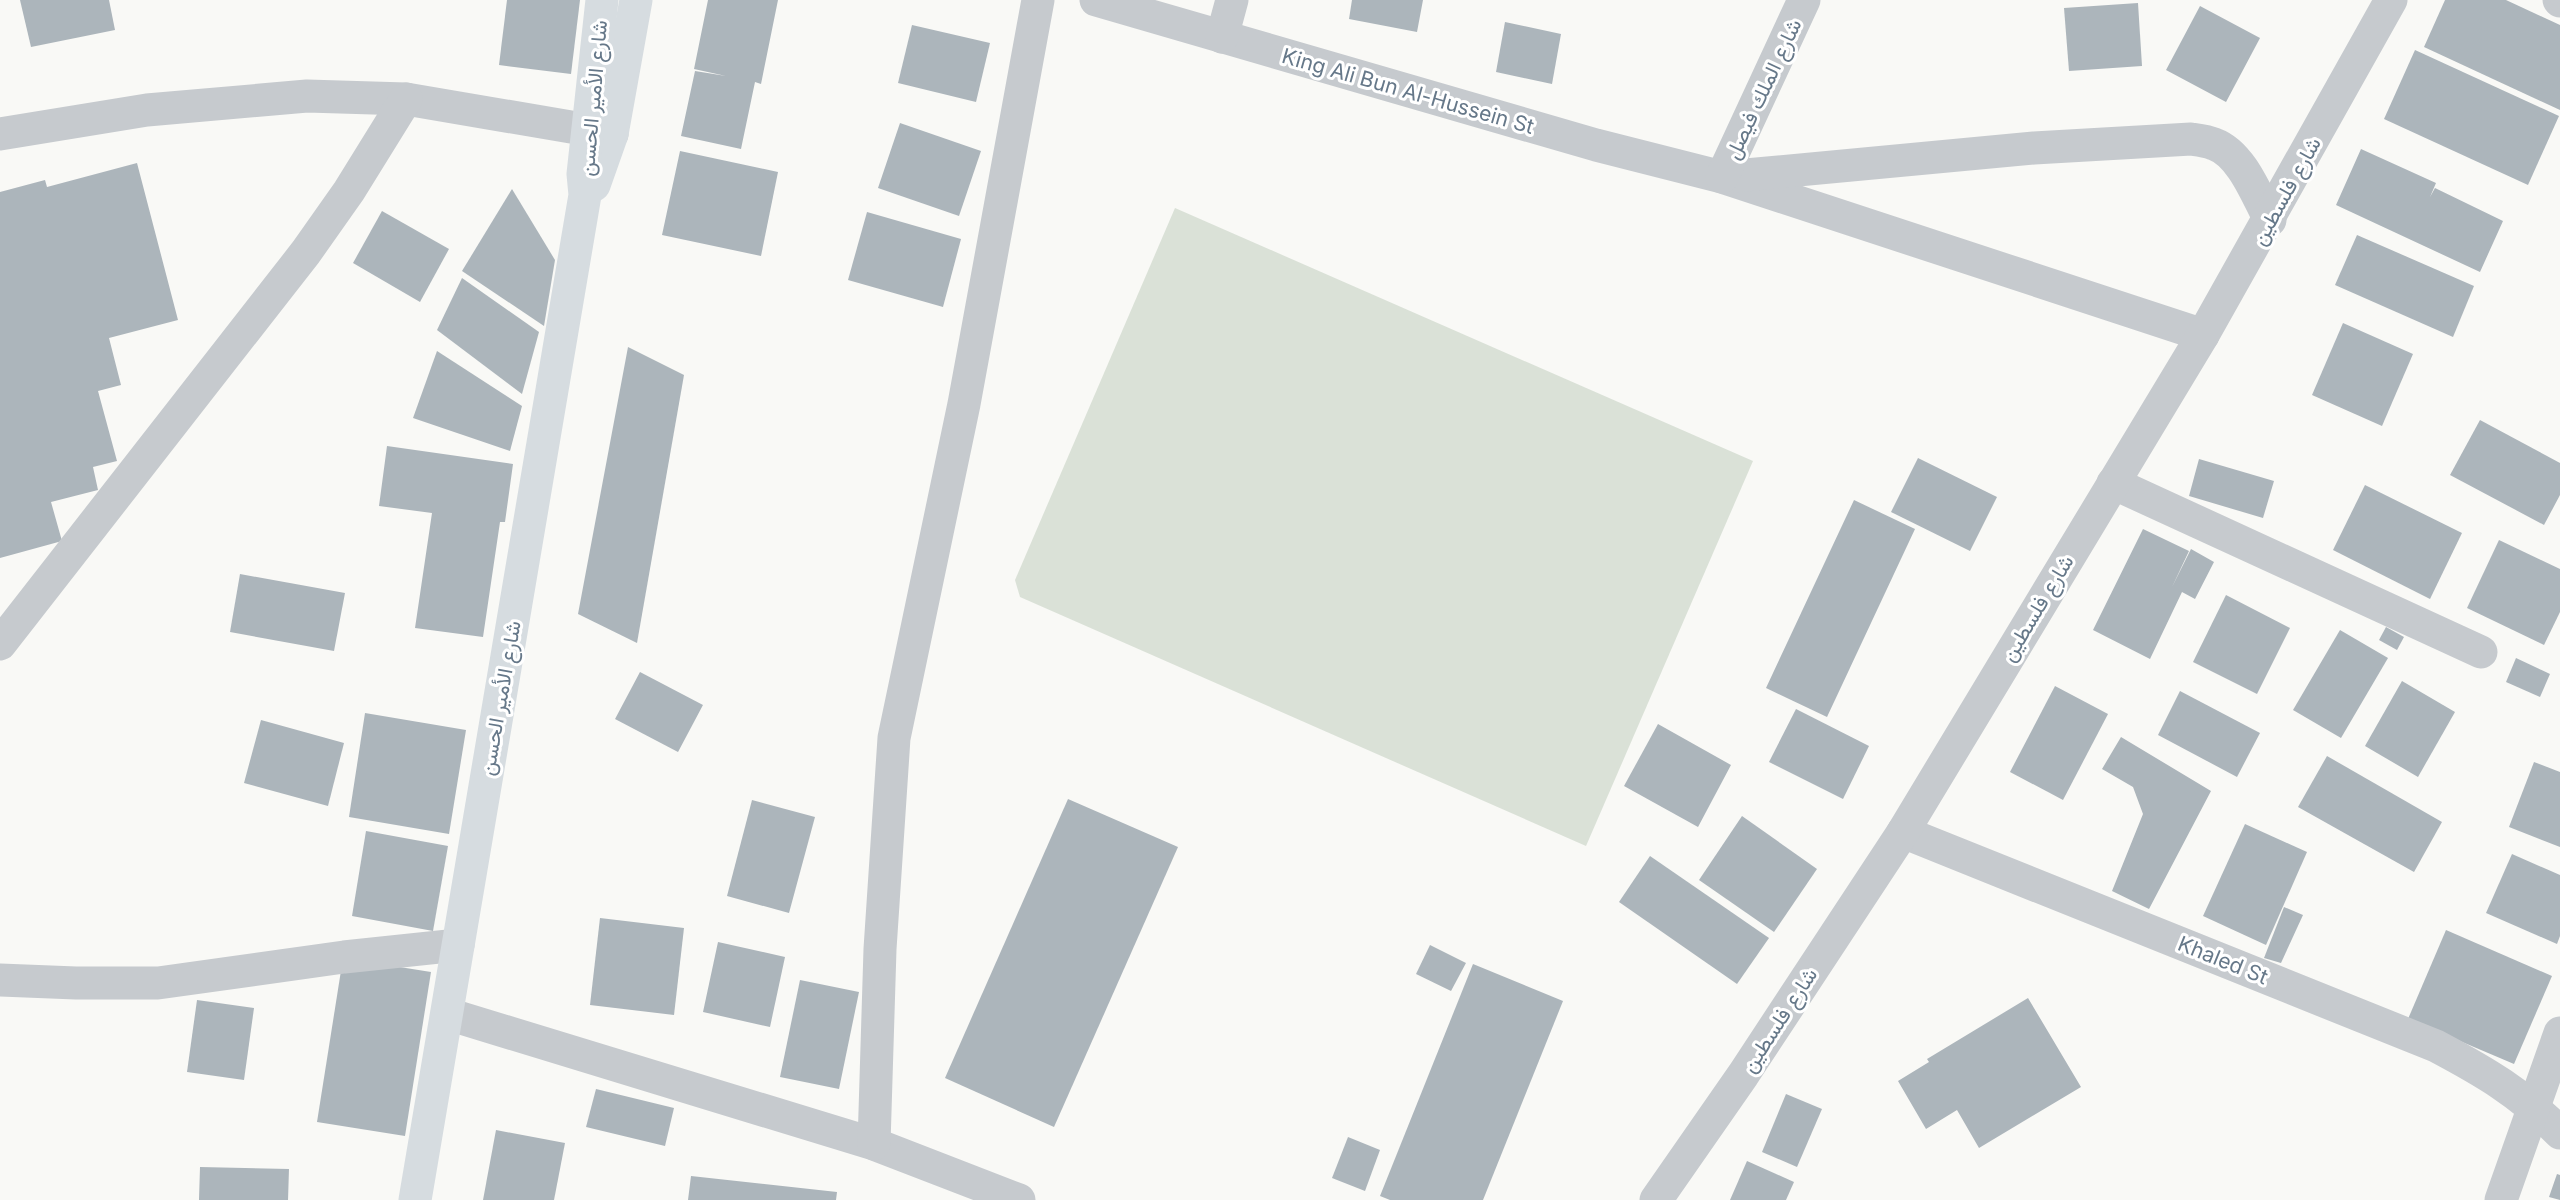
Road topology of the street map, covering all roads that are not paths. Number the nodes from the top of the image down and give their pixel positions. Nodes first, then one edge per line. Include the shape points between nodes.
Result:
1 (602, 0) edge
2 (636, 0) edge
3 (1038, 0) edge
4 (1096, 0) edge
5 (1232, 0) edge
6 (1804, 0) edge
7 (2391, 0) edge
8 (1222, 37) junction
9 (406, 99) junction
10 (599, 131) junction
11 (0, 134) edge
12 (1722, 177) junction
13 (2270, 220) junction
14 (2204, 335) junction
15 (2113, 483) junction
16 (0, 644) edge
17 (2481, 652) dead end
18 (1903, 832) junction
19 (458, 945) junction
20 (0, 980) edge
21 (448, 1014) junction
22 (2560, 1032) edge
23 (2534, 1106) junction
24 (2560, 1133) edge
25 (874, 1144) junction
26 (415, 1200) edge
27 (1019, 1200) edge
28 (1656, 1200) edge
29 (2501, 1200) edge

1 - 10 main road, شارع الأمير الحسن
2 - 10 main road, شارع الأمير الحسن
3 - 25 street via 964,404 894,738 880,949
4 - 8 street, King Ali Bun Al-Hussein St
5 - 8 street
6 - 12 street, شارع الملك فيصل
7 - 13 street, شارع فلسطين
8 - 12 street, King Ali Bun Al-Hussein St via 1596,145
9 - 10 street
9 - 11 street via 307,96 147,110
9 - 16 street via 306,252
10 - 19 main road, شارع الأمير الحسن via 583,174 585,195
12 - 13 street via 2034,148 2191,139 2216,144 2232,156
12 - 14 street, King Ali Bun Al-Hussein St
13 - 14 street, شارع فلسطين
14 - 15 street, شارع فلسطين
15 - 17 street
15 - 18 street, شارع فلسطين
18 - 23 street, Khaled St via 2436,1046 2489,1074
18 - 28 street, شارع فلسطين via 1743,1076
19 - 20 street via 158,983
19 - 21 main road, شارع الأمير الحسن
21 - 25 street
21 - 26 main road, شارع الأمير الحسن
22 - 23 street
23 - 24 street, Khaled St
23 - 29 street
25 - 27 street

